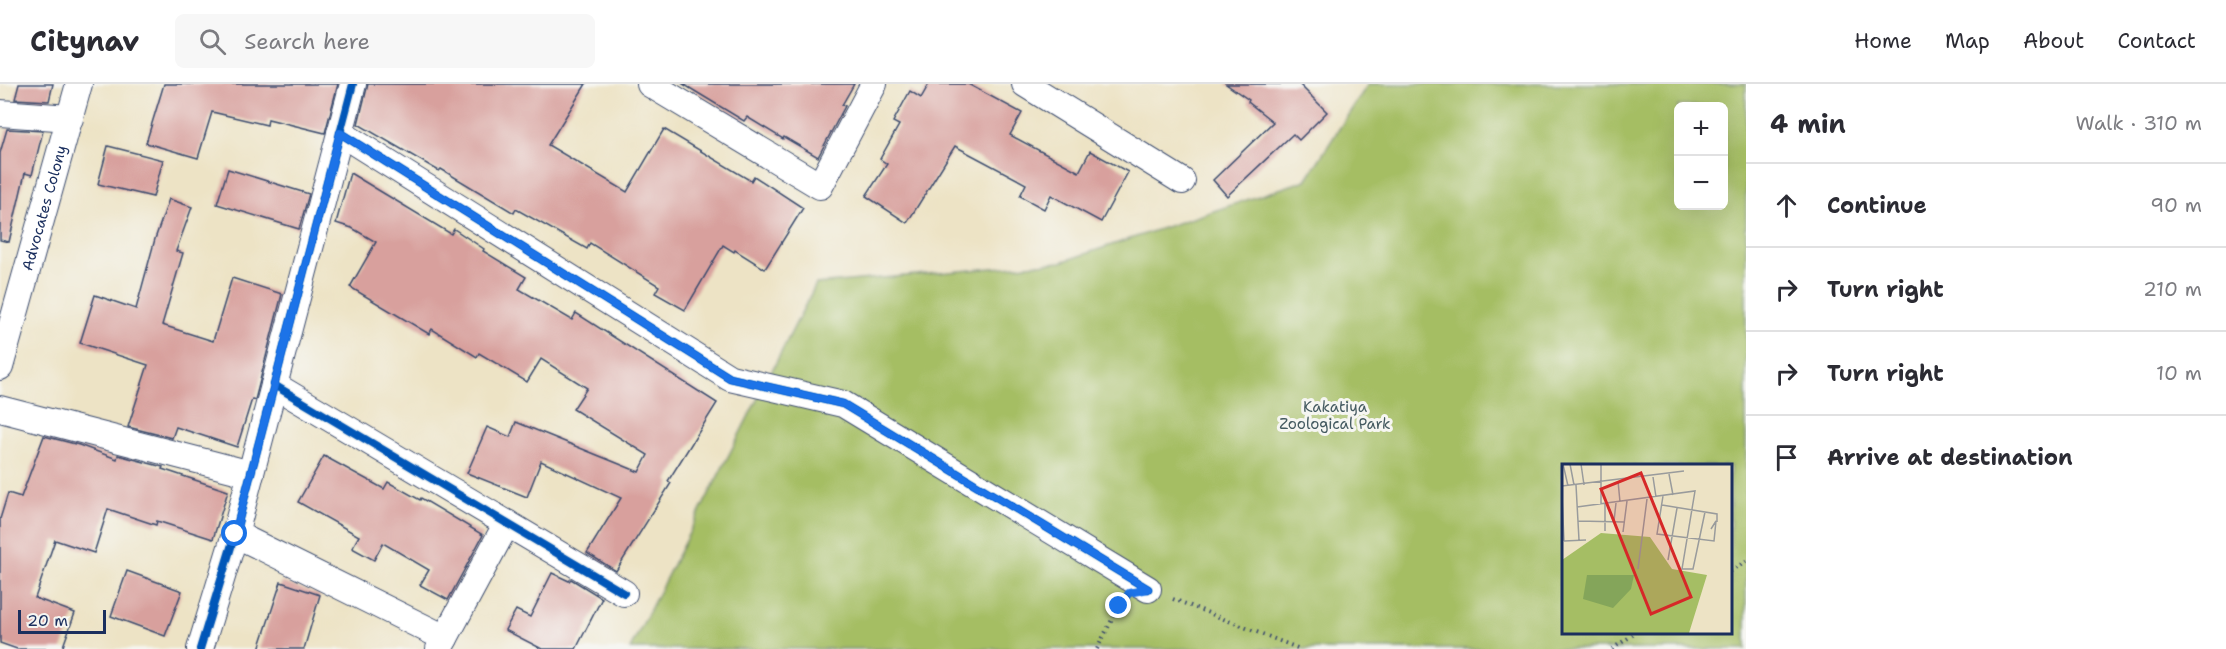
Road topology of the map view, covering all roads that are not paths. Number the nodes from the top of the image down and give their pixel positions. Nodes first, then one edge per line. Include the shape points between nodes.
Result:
1 (79, 84) edge
2 (353, 84) edge
3 (650, 84) edge
4 (874, 84) edge
5 (1025, 84) edge
6 (0, 113) edge
7 (70, 118) junction
8 (340, 133) junction
9 (1182, 181) dead end
10 (0, 367) edge
11 (274, 385) junction
12 (0, 410) edge
13 (251, 474) junction
14 (507, 523) junction
15 (235, 534) junction
16 (1148, 589) road end
17 (624, 593) dead end
18 (442, 643) edge
19 (200, 649) edge

1 - 7 street, Advocates Colony
2 - 8 street
3 - 4 street via 820,186
5 - 9 street
6 - 7 street
7 - 10 street, Advocates Colony
8 - 11 street
8 - 16 street via 730,378 843,404
11 - 13 street
11 - 14 street
12 - 13 street
13 - 15 street
14 - 17 street
14 - 18 street
15 - 18 street
15 - 19 street

